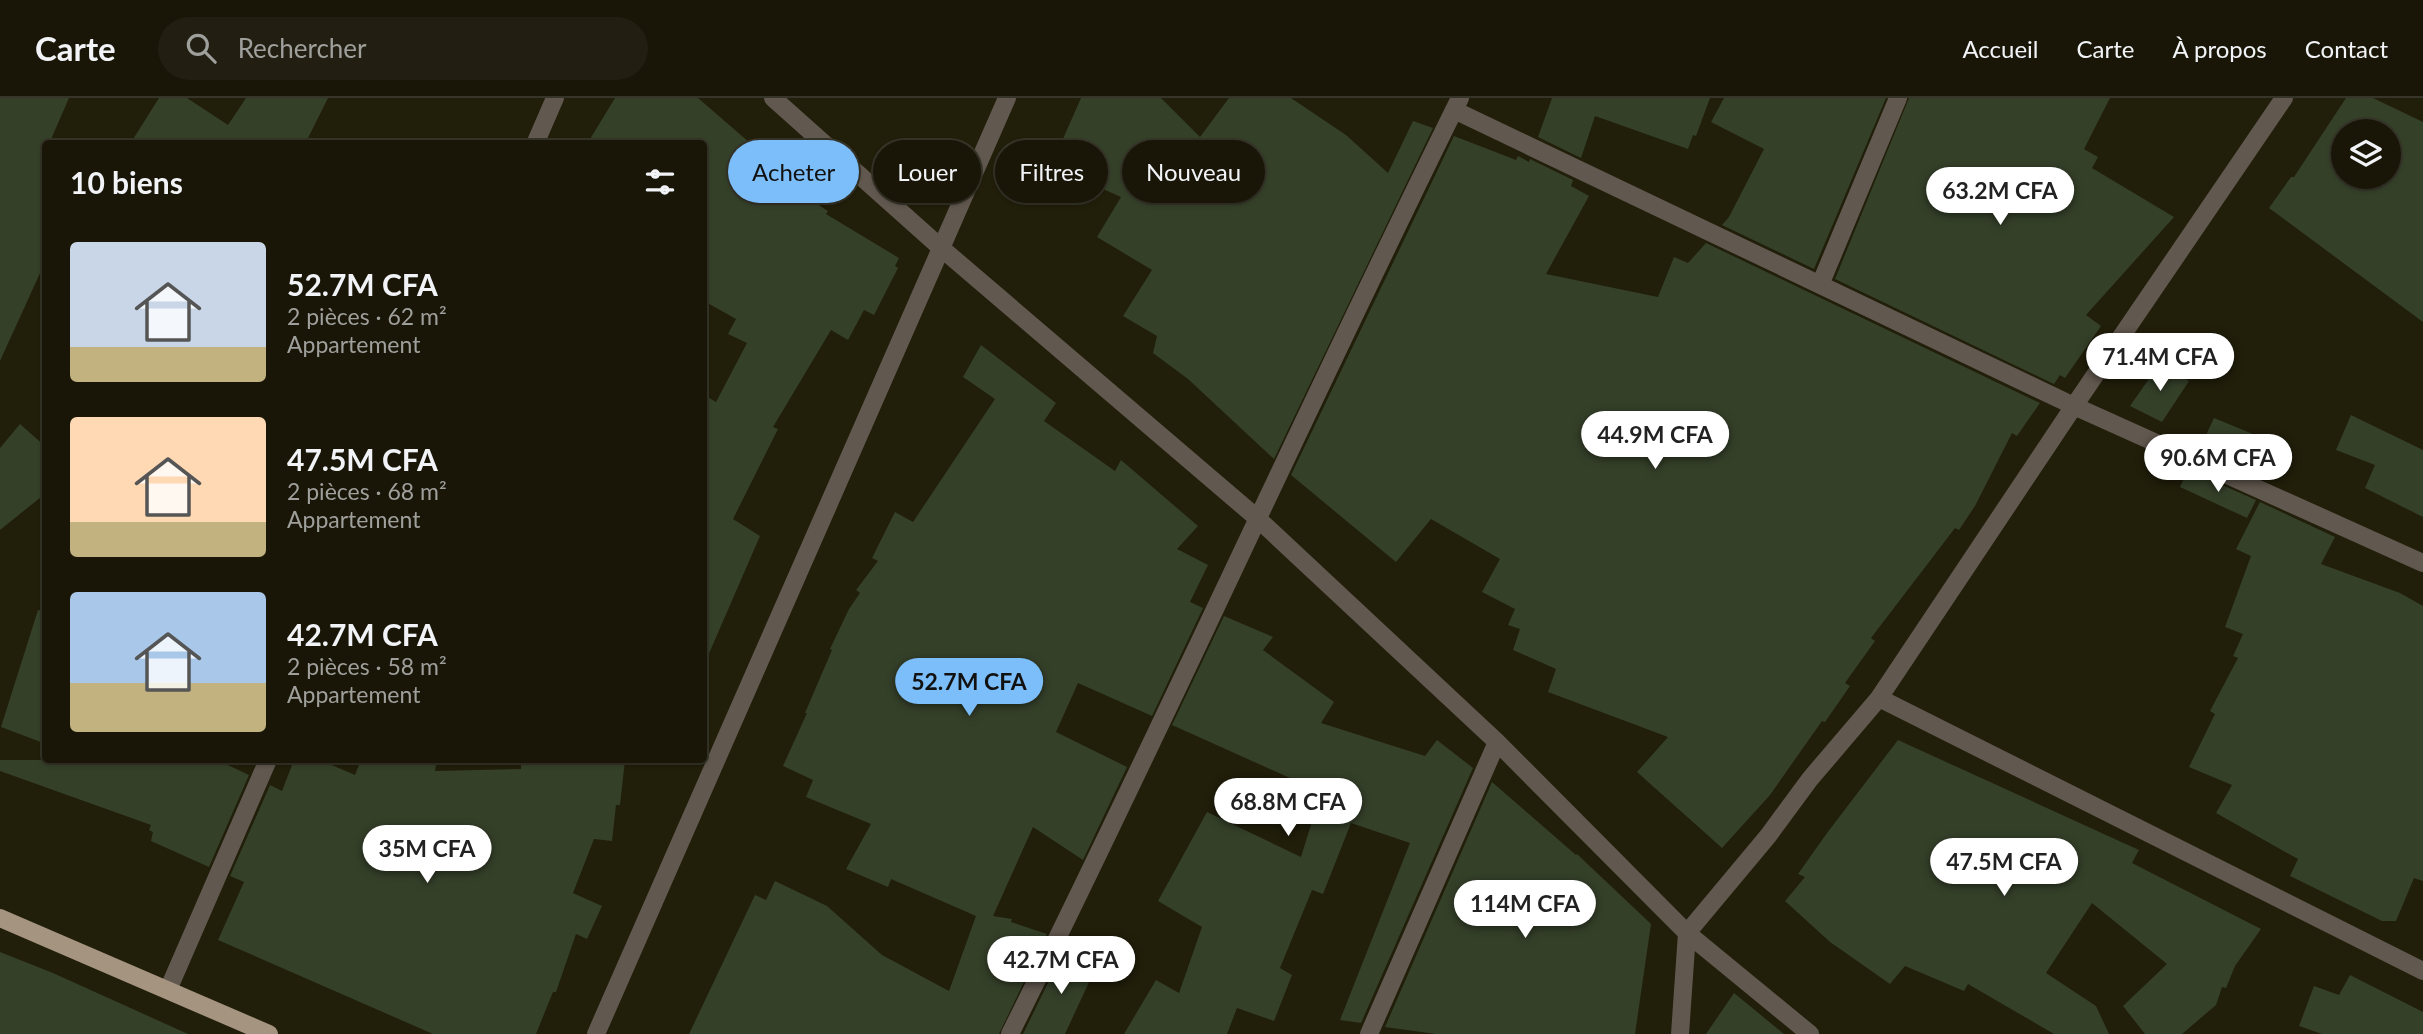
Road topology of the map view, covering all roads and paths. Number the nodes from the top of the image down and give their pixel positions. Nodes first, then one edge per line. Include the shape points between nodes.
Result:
1 (555, 98) edge
2 (773, 98) edge
3 (1007, 98) edge
4 (1898, 98) edge
5 (2284, 98) edge
6 (1457, 104) edge
7 (537, 140) edge
8 (940, 247) junction
9 (1820, 285) junction
10 (2074, 406) junction
11 (1257, 518) junction
12 (2423, 563) edge
13 (1879, 698) junction
14 (1497, 742) junction
15 (267, 763) edge
16 (0, 918) edge
17 (1687, 933) junction
18 (2423, 971) edge
19 (168, 990) junction
20 (269, 1034) edge
21 (596, 1034) edge
22 (1010, 1034) edge
23 (1369, 1034) edge
24 (1679, 1034) edge
25 (1810, 1034) edge

1 - 7 street
2 - 8 street
3 - 8 street
4 - 9 street
5 - 10 street
6 - 9 street
6 - 11 street
8 - 11 street
8 - 21 street
9 - 10 street
10 - 12 street
10 - 13 street
11 - 14 street
11 - 22 street
13 - 17 street
13 - 18 street
14 - 17 street
14 - 23 street
15 - 19 street
16 - 19 main road
17 - 24 street
17 - 25 street
19 - 20 main road

